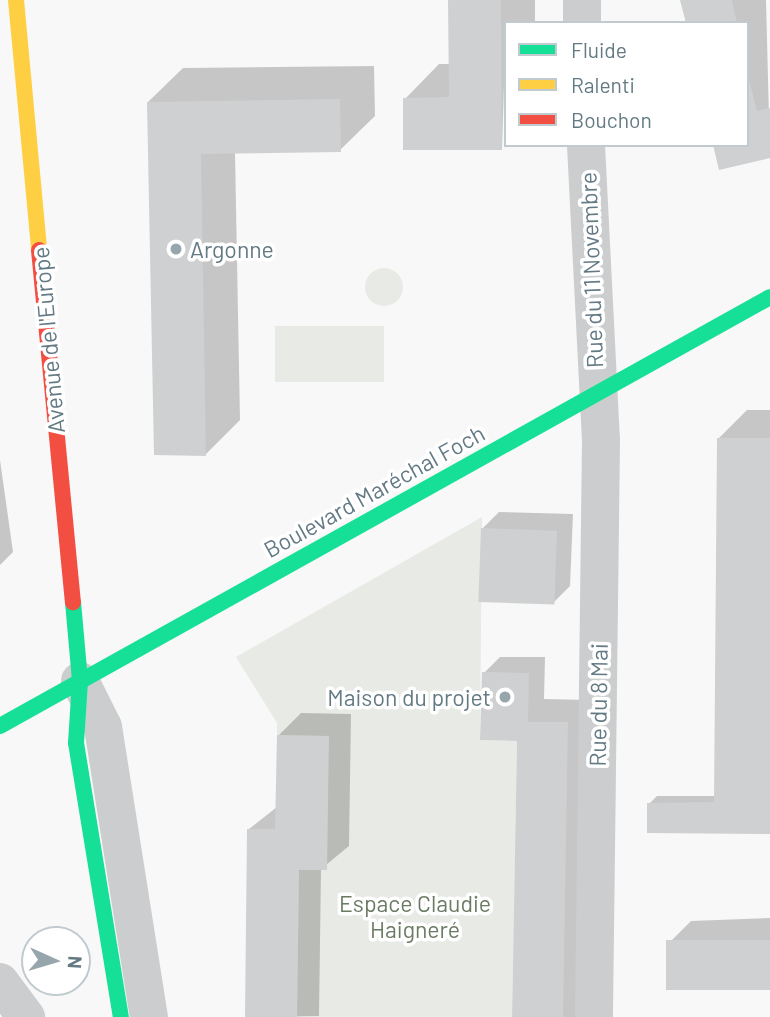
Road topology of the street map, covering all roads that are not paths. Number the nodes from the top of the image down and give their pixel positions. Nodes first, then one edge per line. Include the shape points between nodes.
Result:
1 (16, 0) edge
2 (582, 0) edge
3 (582, 21) edge
4 (586, 147) edge
5 (770, 297) edge
6 (597, 394) junction
7 (80, 681) junction
8 (0, 726) edge
9 (0, 982) edge
10 (26, 1017) edge
11 (121, 1017) edge
12 (149, 1017) edge
13 (594, 1017) edge

1 - 7 street, Avenue de l'Europe
2 - 3 street
4 - 6 street, Rue du 11 Novembre
5 - 6 street, Boulevard Maréchal Foch
6 - 7 street, Boulevard Maréchal Foch
6 - 13 street, Rue du 8 Mai
7 - 8 street, Boulevard Maréchal Foch
7 - 11 street, Avenue de l'Europe via 76,743
7 - 12 street, Avenue de l'Europe via 103,727
9 - 10 street

